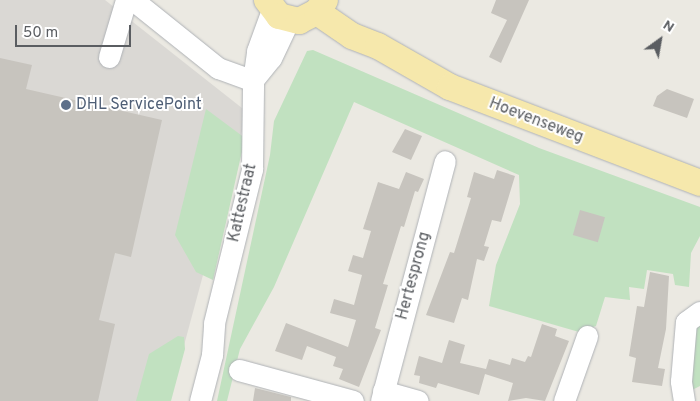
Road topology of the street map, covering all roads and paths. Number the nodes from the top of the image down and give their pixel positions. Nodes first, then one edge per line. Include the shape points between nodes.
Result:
1 (126, 0) edge
2 (133, 0) edge
3 (323, 4) edge
4 (276, 10) edge
5 (109, 57) dead end
6 (253, 80) junction
7 (445, 161) dead end
8 (700, 184) edge
9 (700, 312) edge
10 (214, 323) junction
11 (586, 336) dead end
12 (240, 370) dead end
13 (700, 396) edge
14 (389, 397) edge
15 (186, 401) edge
16 (200, 401) edge
17 (353, 401) edge
18 (418, 401) edge
19 (564, 401) edge
20 (684, 401) edge
21 (697, 401) edge

1 - 5 street
2 - 6 street via 218,68
3 - 4 main road via 309,18
3 - 8 main road, Hoevenseweg via 352,36 378,46 464,93
4 - 6 street, Kattestraat via 257,51
6 - 10 street, Kattestraat via 252,168
7 - 14 street, Hertesprong
9 - 20 street via 686,322 681,381
10 - 15 street, Kattestraat via 199,352
10 - 16 street, Kattestraat via 212,355
11 - 19 street
12 - 17 street
13 - 21 street
14 - 18 street, Hertesprong

